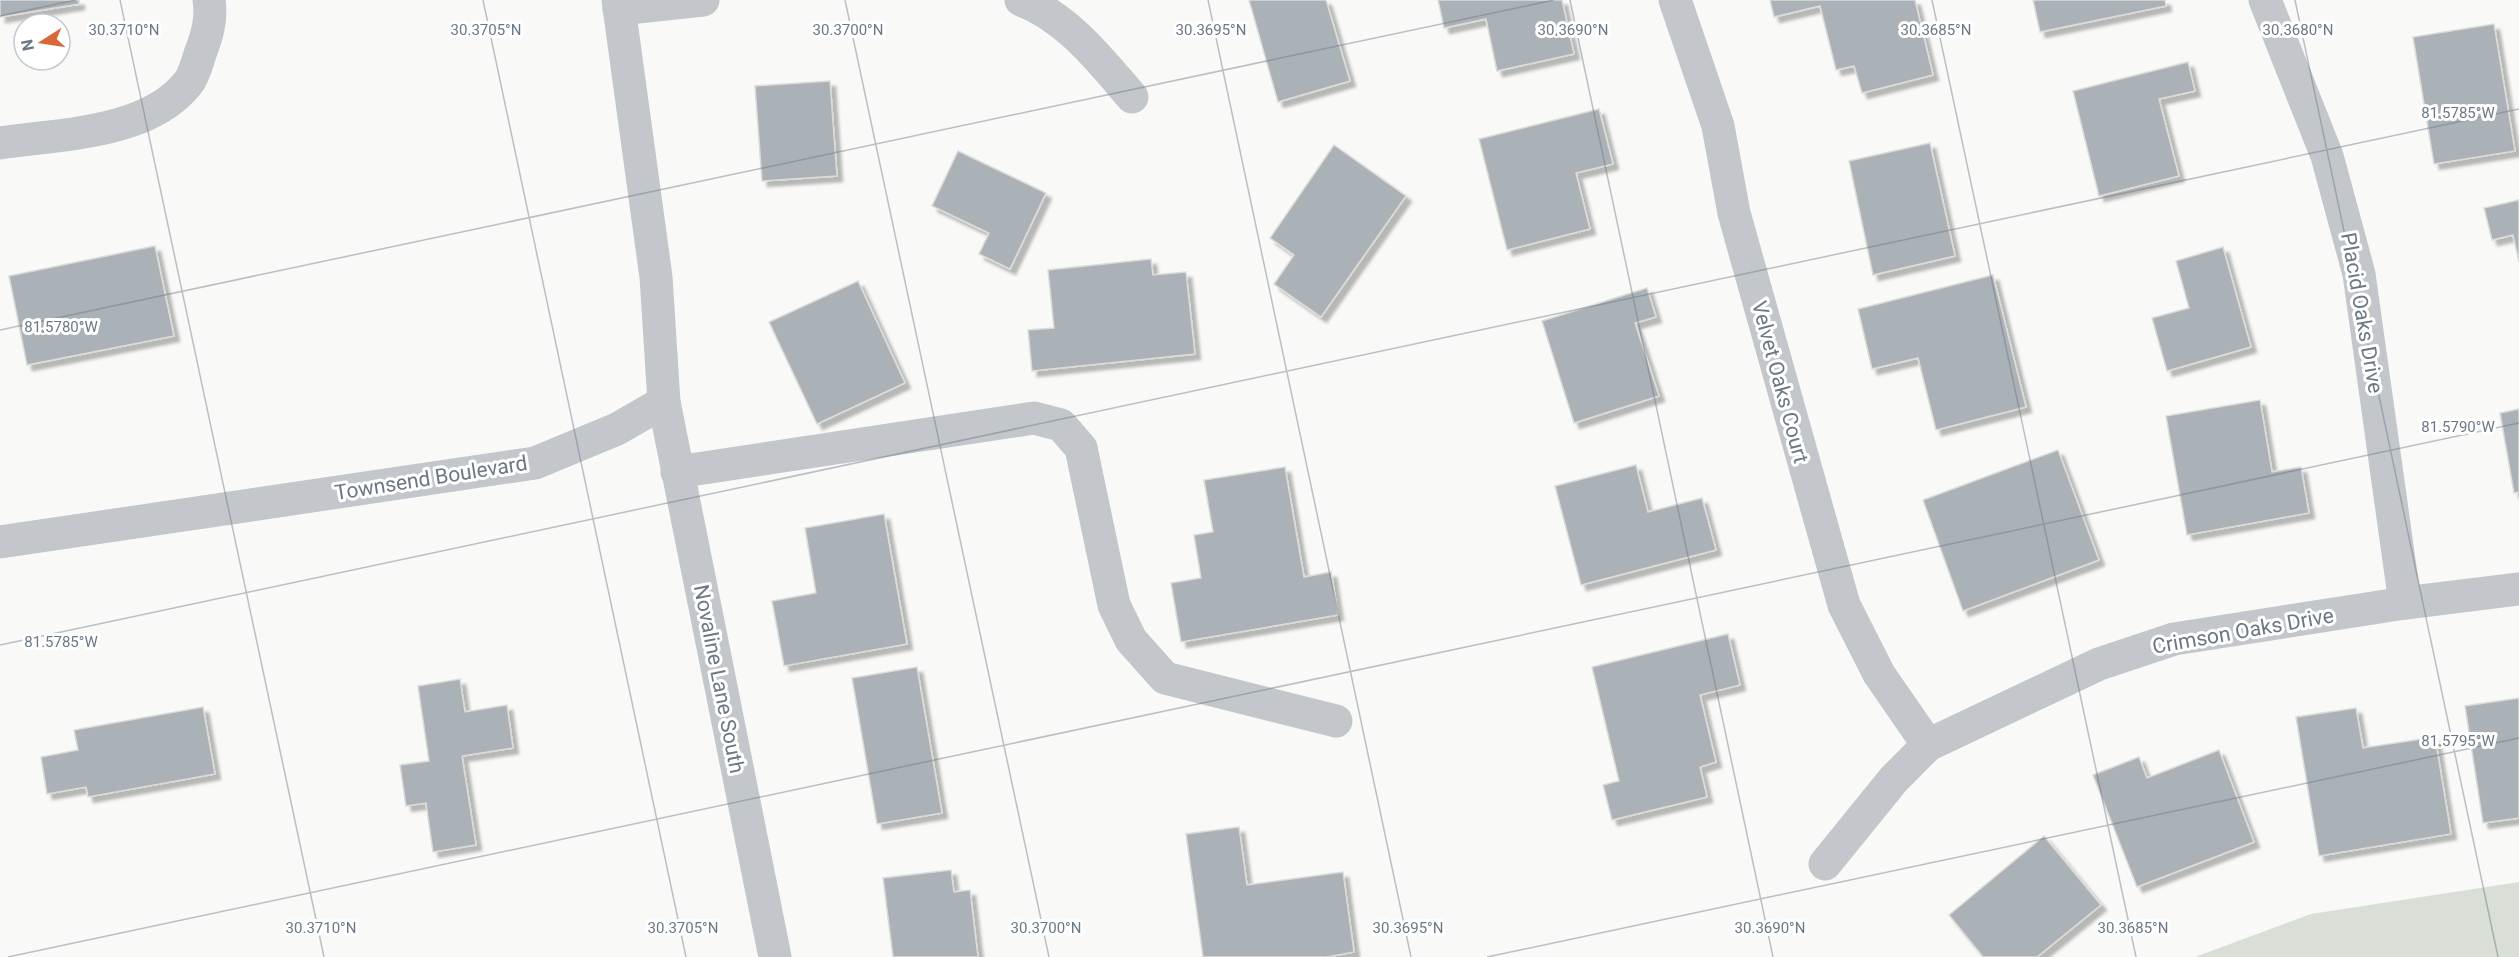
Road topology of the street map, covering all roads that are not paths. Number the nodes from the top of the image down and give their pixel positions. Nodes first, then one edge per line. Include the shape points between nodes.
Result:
1 (209, 0) edge
2 (703, 0) edge
3 (1022, 0) edge
4 (1676, 0) edge
5 (2265, 0) edge
6 (618, 4) edge
7 (1132, 97) dead end
8 (0, 143) edge
9 (664, 402) junction
10 (677, 472) junction
11 (0, 542) edge
12 (2519, 589) edge
13 (2405, 603) junction
14 (1336, 721) dead end
15 (1928, 745) junction
16 (1825, 864) dead end
17 (775, 957) edge

1 - 8 street via 206,38 190,81 155,113 110,127
2 - 6 street
3 - 7 street via 1033,4 1085,44
4 - 15 street, Velvet Oaks Court via 1718,126 1734,213 1844,605 1878,674
5 - 13 street, Placid Oaks Drive via 2327,156 2359,274
6 - 9 street via 656,277
9 - 10 street, Novaline Lane South
9 - 11 street, Townsend Boulevard via 617,429 535,463
10 - 14 street via 1034,418 1061,425 1081,448 1114,605 1131,640 1165,678
10 - 17 street, Novaline Lane South
12 - 13 street, Crimson Oaks Drive
13 - 15 street, Crimson Oaks Drive via 2174,639 2099,663
15 - 16 street, Crimson Oaks Drive via 1894,779

